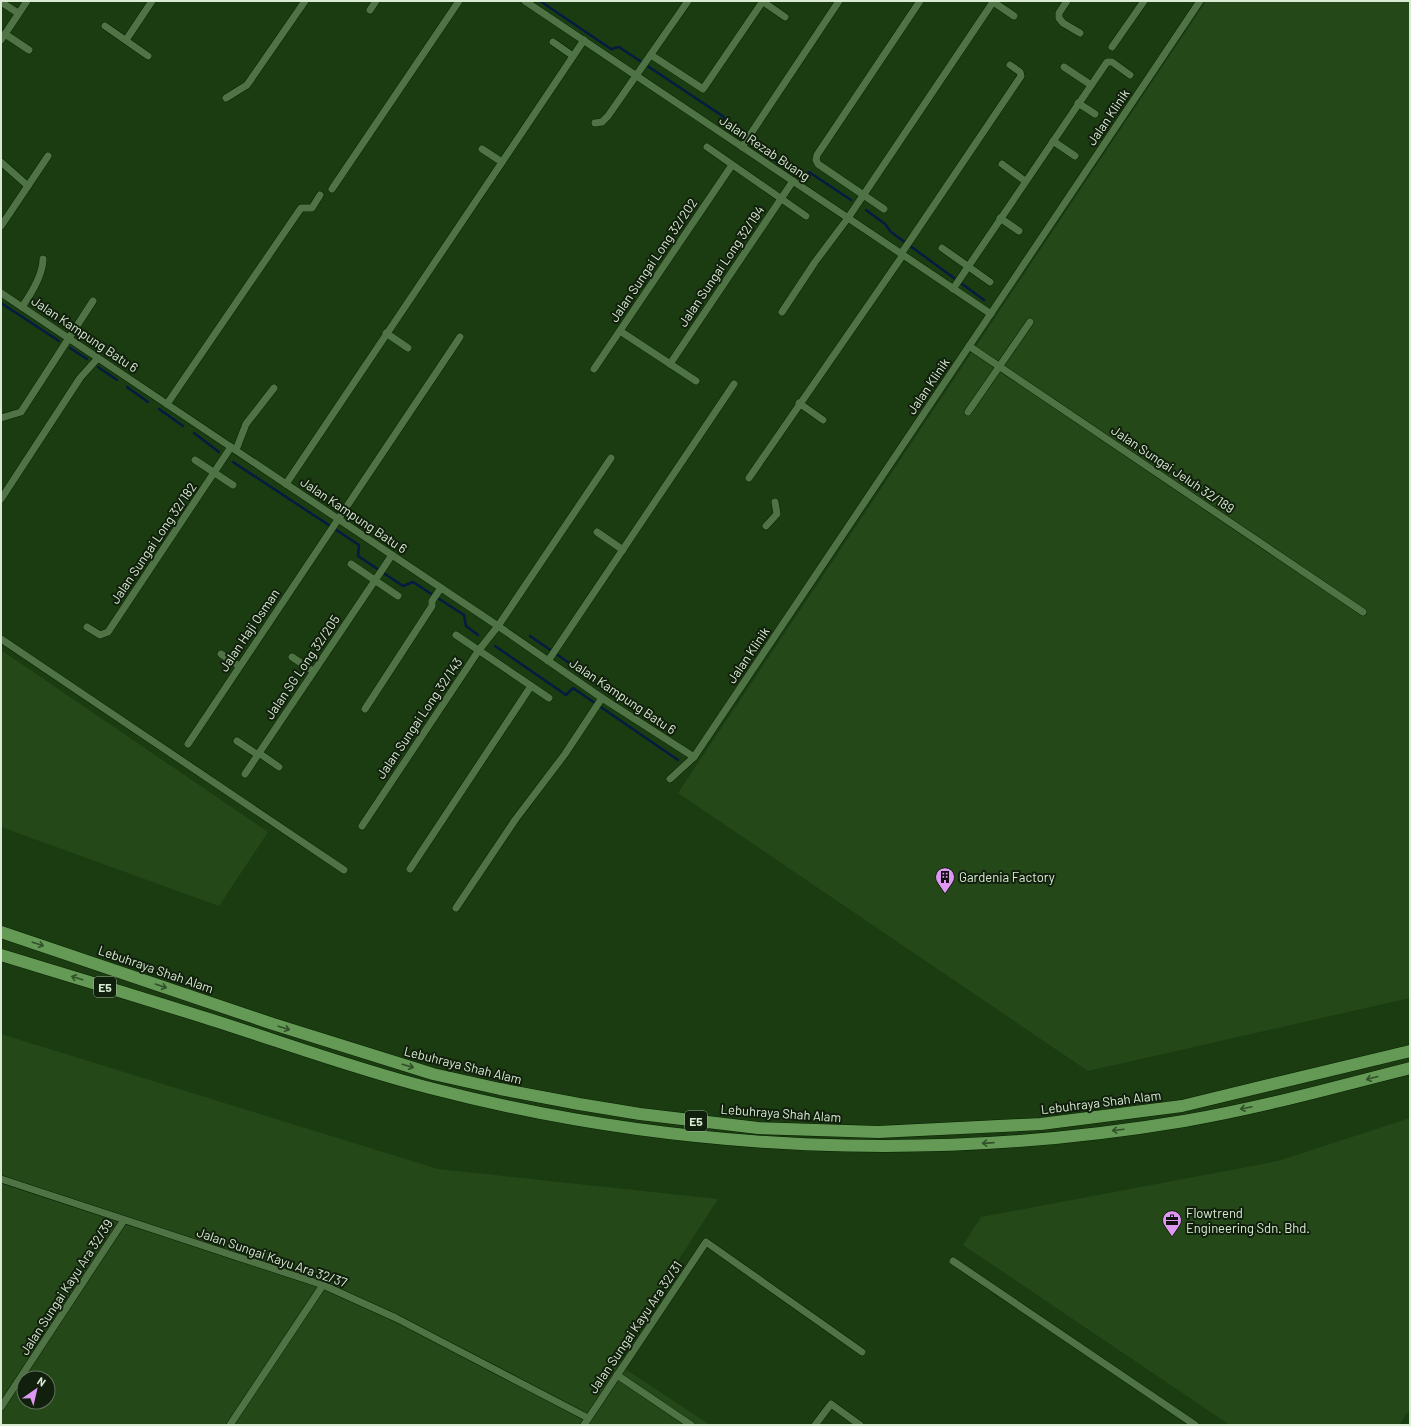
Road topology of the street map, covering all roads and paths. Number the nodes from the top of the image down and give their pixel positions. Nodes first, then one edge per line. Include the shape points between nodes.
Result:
1 (26, 1) edge
2 (152, 1) edge
3 (305, 1) edge
4 (376, 1) edge
5 (459, 1) edge
6 (525, 1) edge
7 (688, 1) edge
8 (762, 1) edge
9 (839, 1) edge
10 (920, 1) edge
11 (992, 1) edge
12 (1067, 1) edge
13 (1144, 1) edge
14 (1, 2) edge
15 (1198, 2) edge
16 (370, 10) dead end
17 (18, 14) junction
18 (1014, 16) dead end
19 (785, 17) dead end
20 (105, 26) dead end
21 (1080, 33) dead end
22 (3, 37) edge
23 (126, 40) junction
24 (584, 40) junction
25 (553, 42) dead end
26 (1112, 47) dead end
27 (29, 50) dead end
28 (148, 56) dead end
29 (573, 56) junction
30 (650, 57) junction
31 (1010, 65) dead end
32 (1064, 67) dead end
33 (1130, 75) dead end
34 (636, 76) junction
35 (1091, 85) junction
36 (226, 98) dead end
37 (1078, 103) junction
38 (1095, 114) dead end
39 (595, 122) dead end
40 (1053, 140) junction
41 (707, 147) dead end
42 (742, 147) junction
43 (482, 149) dead end
44 (48, 156) dead end
45 (1075, 156) dead end
46 (1, 162) edge
47 (502, 162) junction
48 (1002, 164) dead end
49 (732, 165) junction
50 (793, 181) junction
51 (1025, 181) junction
52 (28, 186) junction
53 (332, 189) dead end
54 (863, 194) junction
55 (320, 195) dead end
56 (781, 198) junction
57 (884, 209) dead end
58 (806, 216) dead end
59 (848, 218) junction
60 (1000, 218) junction
61 (1, 226) edge
62 (1019, 231) dead end
63 (942, 248) dead end
64 (905, 250) junction
65 (43, 259) dead end
66 (968, 267) junction
67 (990, 282) dead end
68 (953, 289) junction
69 (1, 293) edge
70 (94, 301) dead end
71 (22, 307) junction
72 (782, 312) dead end
73 (991, 314) junction
74 (1030, 322) dead end
75 (620, 331) junction
76 (386, 333) junction
77 (460, 337) dead end
78 (69, 338) junction
79 (969, 346) junction
80 (408, 348) dead end
81 (98, 358) junction
82 (670, 364) junction
83 (999, 367) junction
84 (594, 369) dead end
85 (696, 381) dead end
86 (734, 384) dead end
87 (274, 388) dead end
88 (799, 403) junction
89 (167, 404) junction
90 (968, 412) dead end
91 (1, 418) edge
92 (823, 420) dead end
93 (234, 449) junction
94 (611, 458) dead end
95 (195, 460) dead end
96 (214, 473) junction
97 (749, 478) dead end
98 (286, 484) junction
99 (233, 485) dead end
100 (1, 499) edge
101 (775, 502) dead end
102 (338, 521) junction
103 (766, 526) dead end
104 (598, 532) dead end
105 (624, 550) junction
106 (392, 555) junction
107 (351, 564) dead end
108 (374, 580) junction
109 (441, 588) junction
110 (398, 596) dead end
111 (1363, 612) dead end
112 (498, 626) junction
113 (87, 627) dead end
114 (456, 635) dead end
115 (1, 639) edge
116 (479, 650) junction
117 (221, 654) dead end
118 (292, 657) dead end
119 (550, 659) junction
120 (239, 666) junction
121 (313, 671) junction
122 (531, 686) junction
123 (549, 698) dead end
124 (602, 698) junction
125 (365, 709) dead end
126 (237, 741) dead end
127 (188, 744) dead end
128 (258, 754) junction
129 (694, 757) junction
130 (279, 767) dead end
131 (245, 774) dead end
132 (670, 780) dead end
133 (362, 826) dead end
134 (410, 869) dead end
135 (344, 870) dead end
136 (456, 908) dead end
137 (1, 932) edge
138 (1, 955) edge
139 (1410, 1050) edge
140 (1410, 1068) edge
141 (1, 1179) edge
142 (124, 1220) junction
143 (953, 1262) dead end
144 (323, 1285) junction
145 (862, 1352) dead end
146 (617, 1375) junction
147 (1, 1407) edge
148 (588, 1418) junction
149 (230, 1425) edge
150 (584, 1425) edge
151 (691, 1425) edge
152 (815, 1425) edge
153 (860, 1425) edge
154 (1195, 1425) edge

1 - 17 street
2 - 23 street
3 - 36 street via 247,85
4 - 16 street
5 - 53 street
6 - 24 street, Jalan Rezab Buang
7 - 30 street
8 - 19 street
8 - 30 street via 703,89
9 - 42 street
10 - 54 street via 817,155 818,164
11 - 18 street
11 - 54 street
12 - 21 street via 1059,12 1059,18
13 - 26 street
14 - 17 street
15 - 73 street, Jalan Klinik
17 - 22 street
20 - 23 street
22 - 27 street
23 - 28 street
24 - 29 street
24 - 34 street, Jalan Rezab Buang
25 - 29 street
29 - 47 street
30 - 34 street
31 - 64 street via 1020,72 1021,76
32 - 35 street
33 - 35 street via 1112,62 1107,62
34 - 39 street via 608,116 602,122
34 - 42 street, Jalan Rezab Buang
35 - 37 street
37 - 38 street
37 - 40 street
40 - 45 street
40 - 51 street
41 - 49 street
42 - 50 street, Jalan Rezab Buang
43 - 47 street
44 - 52 street
46 - 52 street
47 - 76 street
48 - 51 street
49 - 56 street
49 - 75 street, Jalan Sungai Long 32/202
50 - 56 street, Jalan Sungai Long 32/194
50 - 59 street, Jalan Rezab Buang
51 - 60 street
52 - 61 street
54 - 57 street
54 - 59 street
55 - 89 street via 312,208 301,208
56 - 58 street
56 - 82 street, Jalan Sungai Long 32/194
59 - 64 street, Jalan Rezab Buang
59 - 72 street
60 - 62 street
60 - 66 street
63 - 66 street
64 - 68 street, Jalan Rezab Buang
64 - 88 street
65 - 71 street via 42,268
66 - 67 street
66 - 68 street
68 - 73 street, Jalan Rezab Buang
69 - 71 street, Jalan Kampung Batu 6
70 - 78 street
71 - 78 street, Jalan Kampung Batu 6
73 - 79 street, Jalan Klinik
74 - 83 street
75 - 82 street
75 - 84 street, Jalan Sungai Long 32/202
76 - 80 street
76 - 98 street
77 - 102 street, Jalan Haji Osman via 390,438
78 - 81 street, Jalan Kampung Batu 6
78 - 91 street via 21,412
79 - 83 street, Jalan Sungai Jeluh 32/189
79 - 129 street, Jalan Klinik
81 - 89 street, Jalan Kampung Batu 6
81 - 100 street via 80,378
82 - 85 street
83 - 90 street
83 - 111 street, Jalan Sungai Jeluh 32/189
86 - 105 street
87 - 93 street, Jalan Sungai Long 32/182 via 246,424
88 - 92 street
88 - 97 street
89 - 93 street, Jalan Kampung Batu 6
93 - 96 street, Jalan Sungai Long 32/182
93 - 98 street, Jalan Kampung Batu 6
94 - 112 street, Jalan Sungai Long 32/143
95 - 96 street
96 - 99 street
96 - 113 street, Jalan Sungai Long 32/182 via 108,632 100,635
98 - 102 street, Jalan Kampung Batu 6
101 - 103 street via 777,514
102 - 106 street, Jalan Kampung Batu 6
102 - 120 street, Jalan Haji Osman
104 - 105 street
105 - 119 street
106 - 108 street, Jalan SG Long 32/205
106 - 109 street, Jalan Kampung Batu 6
107 - 108 street
108 - 110 street
108 - 121 street, Jalan SG Long 32/205
109 - 112 street, Jalan Kampung Batu 6
109 - 125 street
112 - 116 street, Jalan Sungai Long 32/143
112 - 119 street, Jalan Kampung Batu 6
114 - 116 street
115 - 135 street
116 - 122 street
116 - 133 street, Jalan Sungai Long 32/143
117 - 120 street
118 - 121 street
119 - 124 street, Jalan Kampung Batu 6
120 - 127 street, Jalan Haji Osman
121 - 128 street, Jalan SG Long 32/205
122 - 123 street
122 - 134 street
124 - 129 street, Jalan Kampung Batu 6
124 - 136 street
126 - 128 street
128 - 130 street
128 - 131 street, Jalan SG Long 32/205
129 - 132 street, Jalan Klinik
137 -> 139 highway, Lebuhraya Shah Alam / E5 via 273,1024 432,1074 500,1090 579,1104 758,1128 878,1132 1041,1124 1182,1106
140 -> 138 highway, E5 via 1185,1121 1043,1139 882,1147 756,1142 582,1122 429,1088
141 - 142 street, Jalan Sungai Kayu Ara 32/37
142 - 144 street, Jalan Sungai Kayu Ara 32/37
142 - 147 street, Jalan Sungai Kayu Ara 32/39
143 - 154 street
144 - 148 street, Jalan Sungai Kayu Ara 32/37 via 396,1318
144 - 149 street
145 - 146 street, Jalan Sungai Kayu Ara 32/31 via 706,1242
146 - 148 street, Jalan Sungai Kayu Ara 32/31
146 - 151 street
148 - 150 street, Jalan Sungai Kayu Ara 32/31
152 - 153 street via 831,1404

